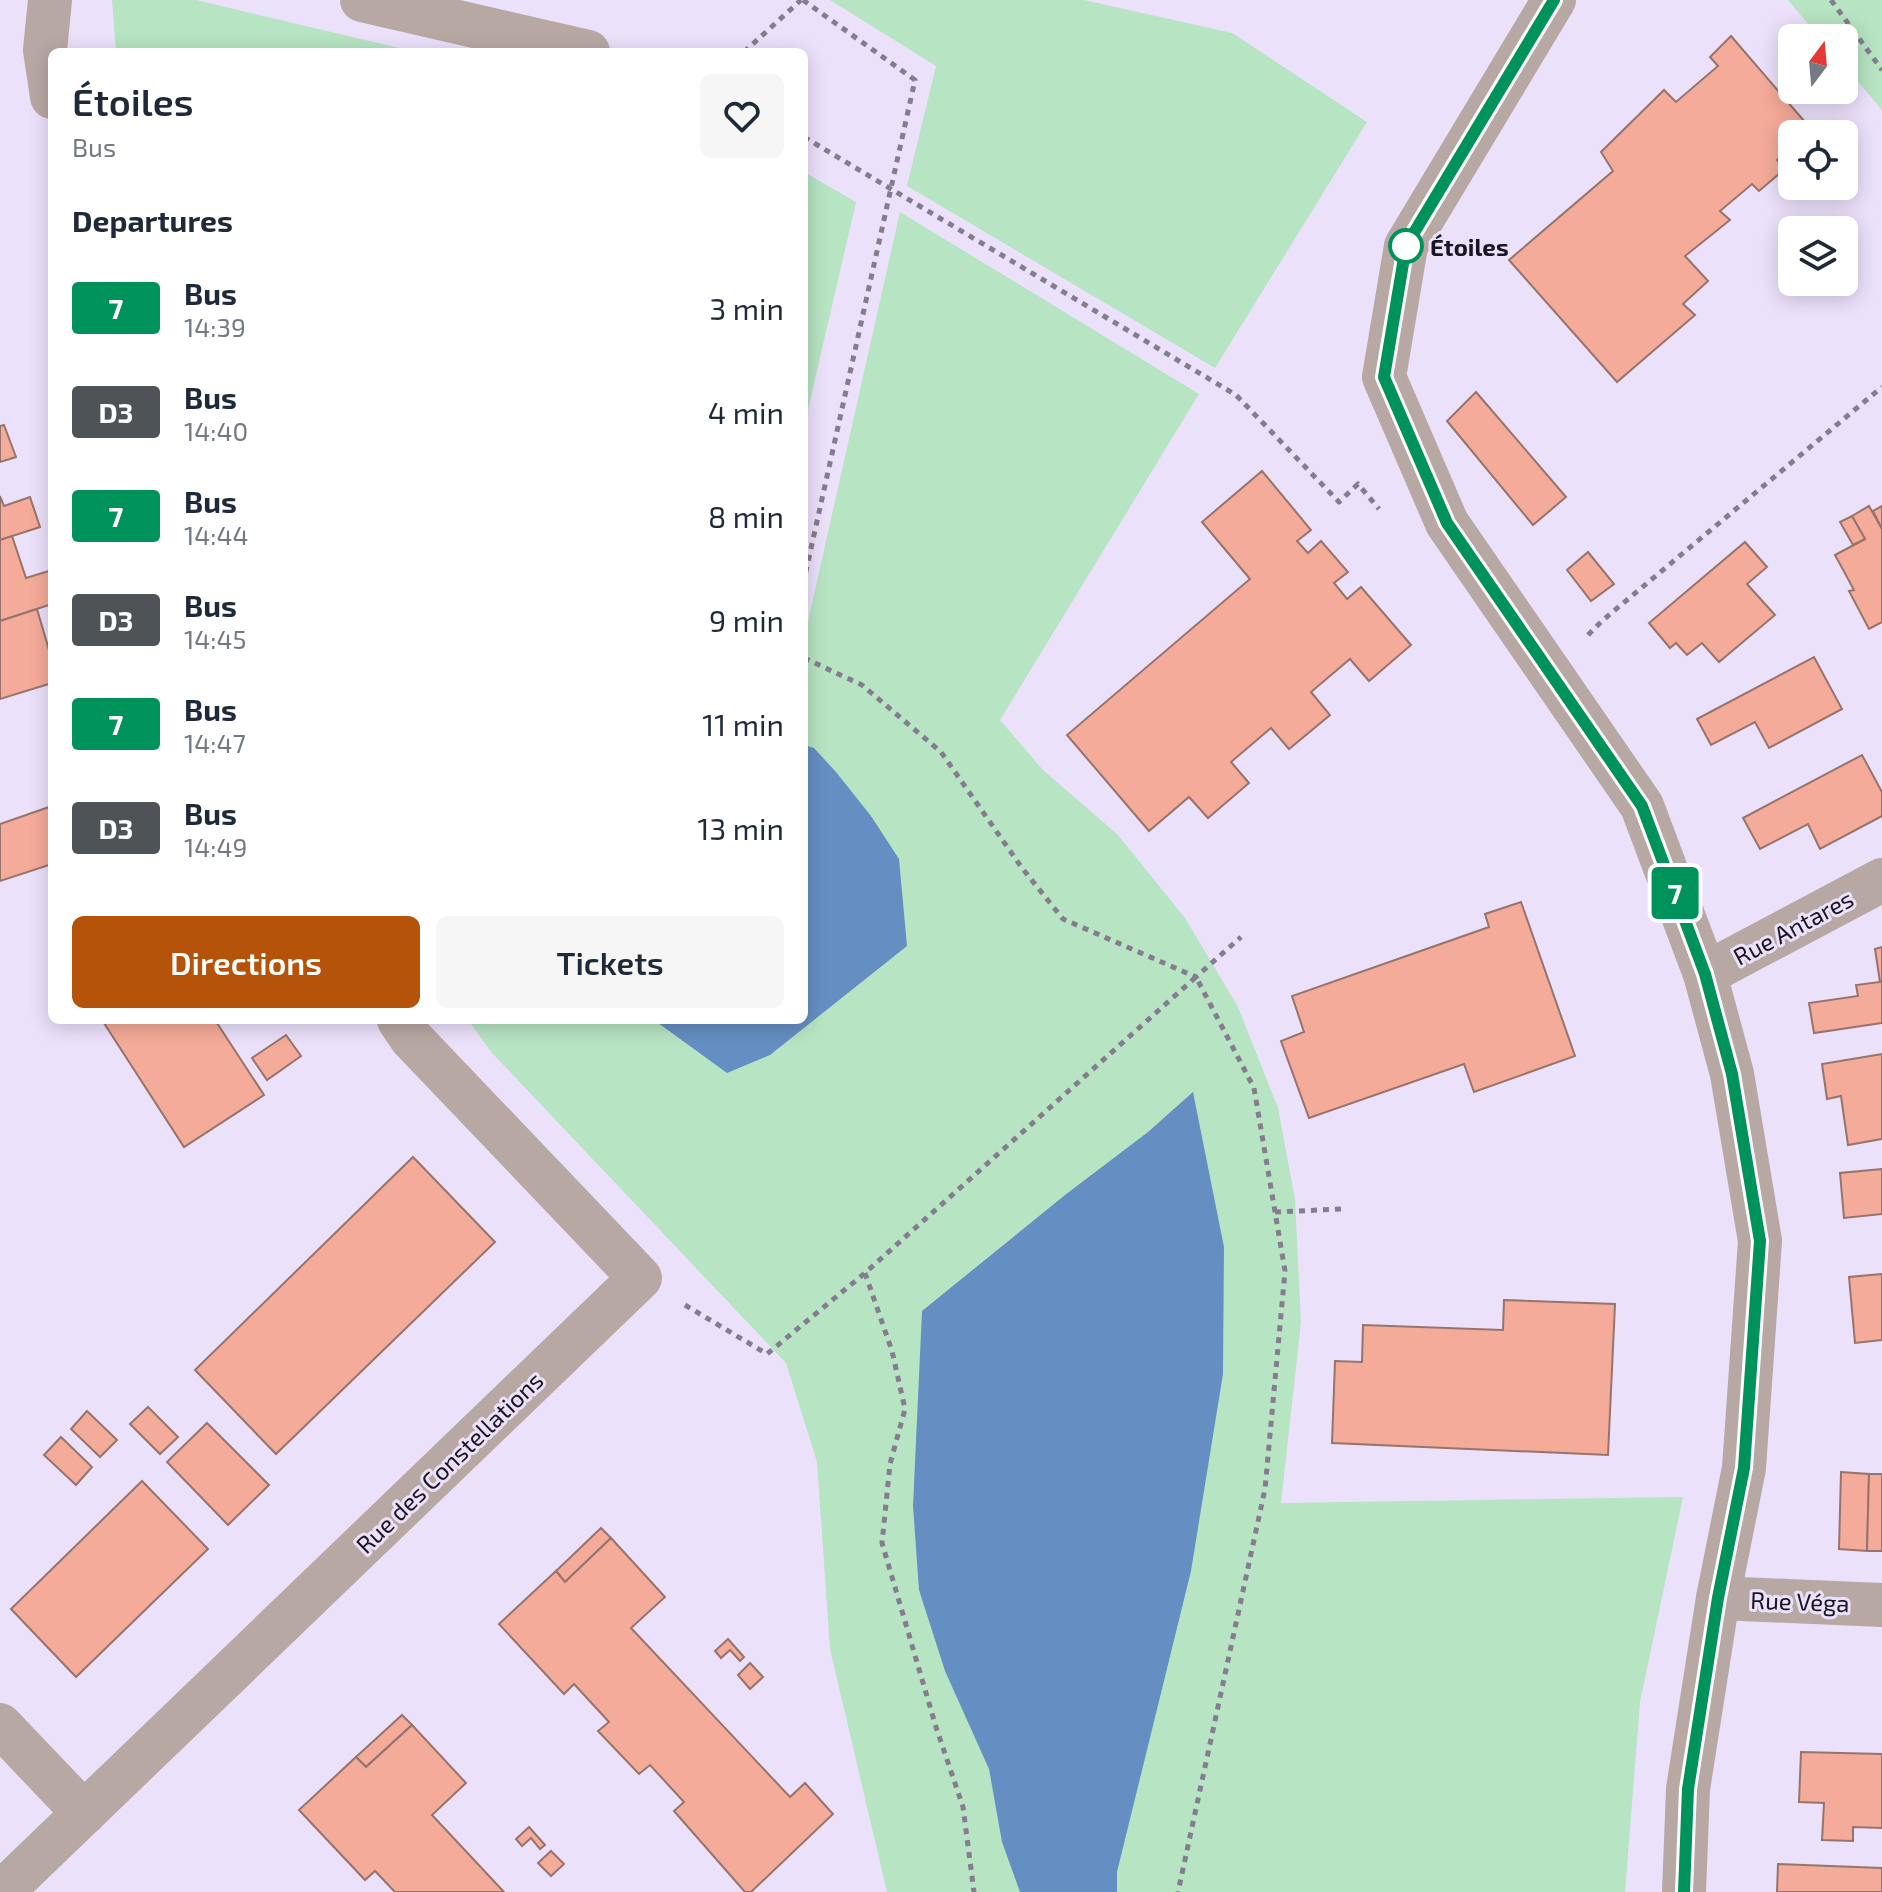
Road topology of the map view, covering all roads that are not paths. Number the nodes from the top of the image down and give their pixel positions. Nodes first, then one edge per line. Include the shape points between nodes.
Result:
1 (50, 0) edge
2 (362, 0) edge
3 (1554, 0) edge
4 (571, 48) edge
5 (48, 70) edge
6 (1882, 880) edge
7 (1705, 974) junction
8 (402, 1024) edge
9 (1718, 1598) junction
10 (1882, 1605) edge
11 (0, 1725) edge
12 (84, 1813) junction
13 (7, 1892) edge
14 (1684, 1892) edge

1 - 5 street
2 - 4 street
3 - 7 street via 1406,246 1384,377 1447,523 1642,806
6 - 7 street, Rue Antares
7 - 9 street via 1732,1074 1760,1241 1744,1468
8 - 12 street, Rue des Constellations via 640,1278
9 - 10 street, Rue Véga
9 - 14 street via 1688,1789
11 - 12 street
12 - 13 street, Rue des Constellations

